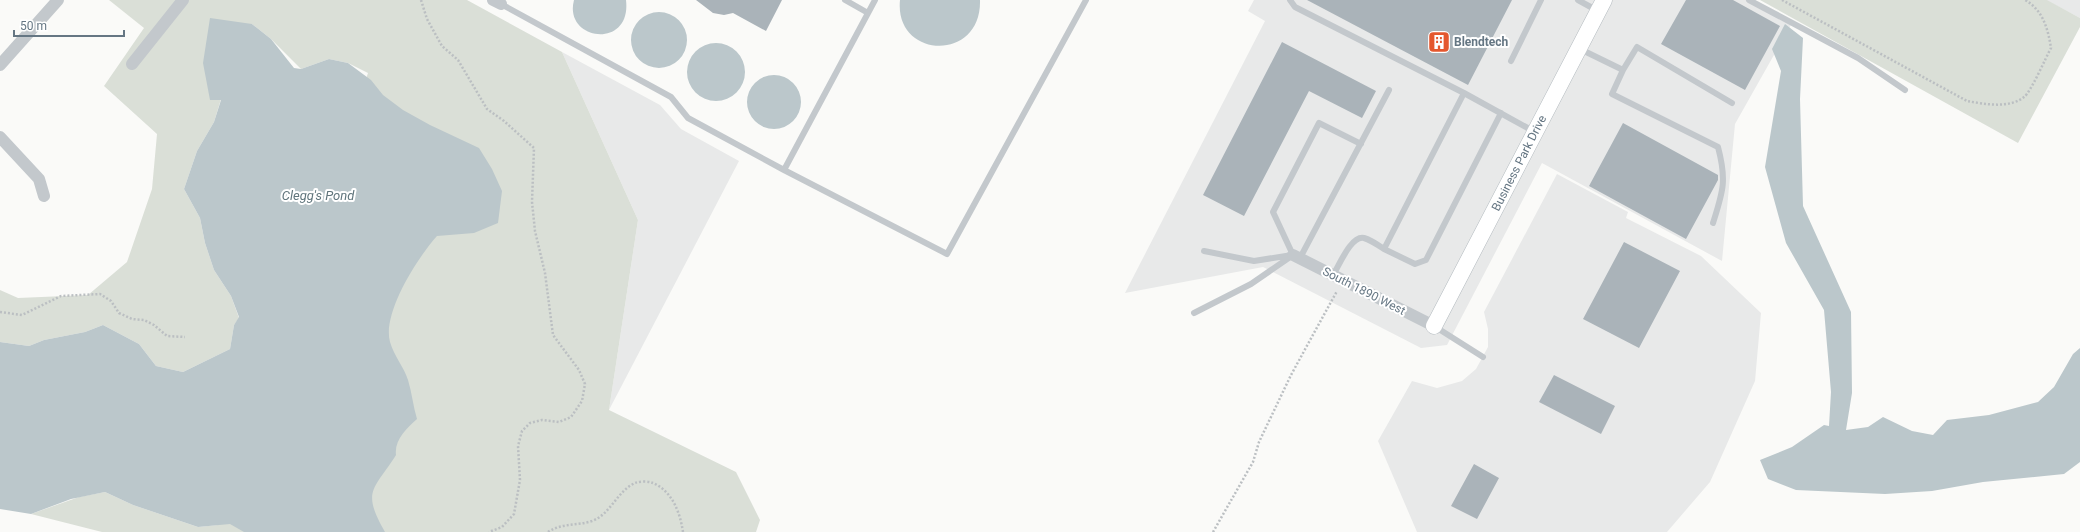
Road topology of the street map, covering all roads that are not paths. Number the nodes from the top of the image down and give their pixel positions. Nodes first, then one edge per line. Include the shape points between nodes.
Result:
1 (58, 0) edge
2 (183, 0) edge
3 (845, 0) edge
4 (875, 0) edge
5 (1086, 0) edge
6 (1290, 0) edge
7 (1541, 0) edge
8 (1578, 0) edge
9 (1749, 0) edge
10 (497, 2) edge
11 (1601, 5) edge
12 (868, 13) junction
13 (1578, 49) junction
14 (1510, 61) dead end
15 (132, 64) dead end
16 (0, 65) edge
17 (1623, 70) junction
18 (1389, 90) dead end
19 (1905, 90) dead end
20 (1464, 93) junction
21 (1732, 103) dead end
22 (1501, 113) junction
23 (1535, 132) junction
24 (0, 137) edge
25 (1361, 144) junction
26 (784, 170) junction
27 (44, 196) dead end
28 (1713, 223) dead end
29 (1384, 249) junction
30 (1204, 251) dead end
31 (1296, 257) junction
32 (1338, 278) junction
33 (1194, 313) dead end
34 (1434, 326) junction
35 (1483, 357) dead end

1 - 16 street
2 - 15 street
3 - 12 lane
4 - 12 lane
5 - 26 lane via 947,254
6 - 20 lane via 1295,7
7 - 14 lane
8 - 11 lane
9 - 19 lane via 1858,58
10 - 26 lane via 671,97 688,118
11 - 13 street, Business Park Drive
12 - 26 lane
13 - 17 lane
13 - 23 street, Business Park Drive
17 - 21 lane via 1637,47
17 - 28 lane via 1612,94 1718,147 1724,169 1723,193
18 - 25 lane
20 - 22 lane
20 - 29 lane
22 - 23 lane
22 - 29 lane via 1426,260 1415,264
23 - 34 street, Business Park Drive
24 - 27 street via 39,179
25 - 31 lane
25 - 31 lane via 1319,123 1273,212
29 - 32 lane via 1364,238 1358,238 1352,243
30 - 31 lane via 1254,261
31 - 32 street, South 1890 West
31 - 33 lane via 1251,284
32 - 34 street, South 1890 West
34 - 35 lane

